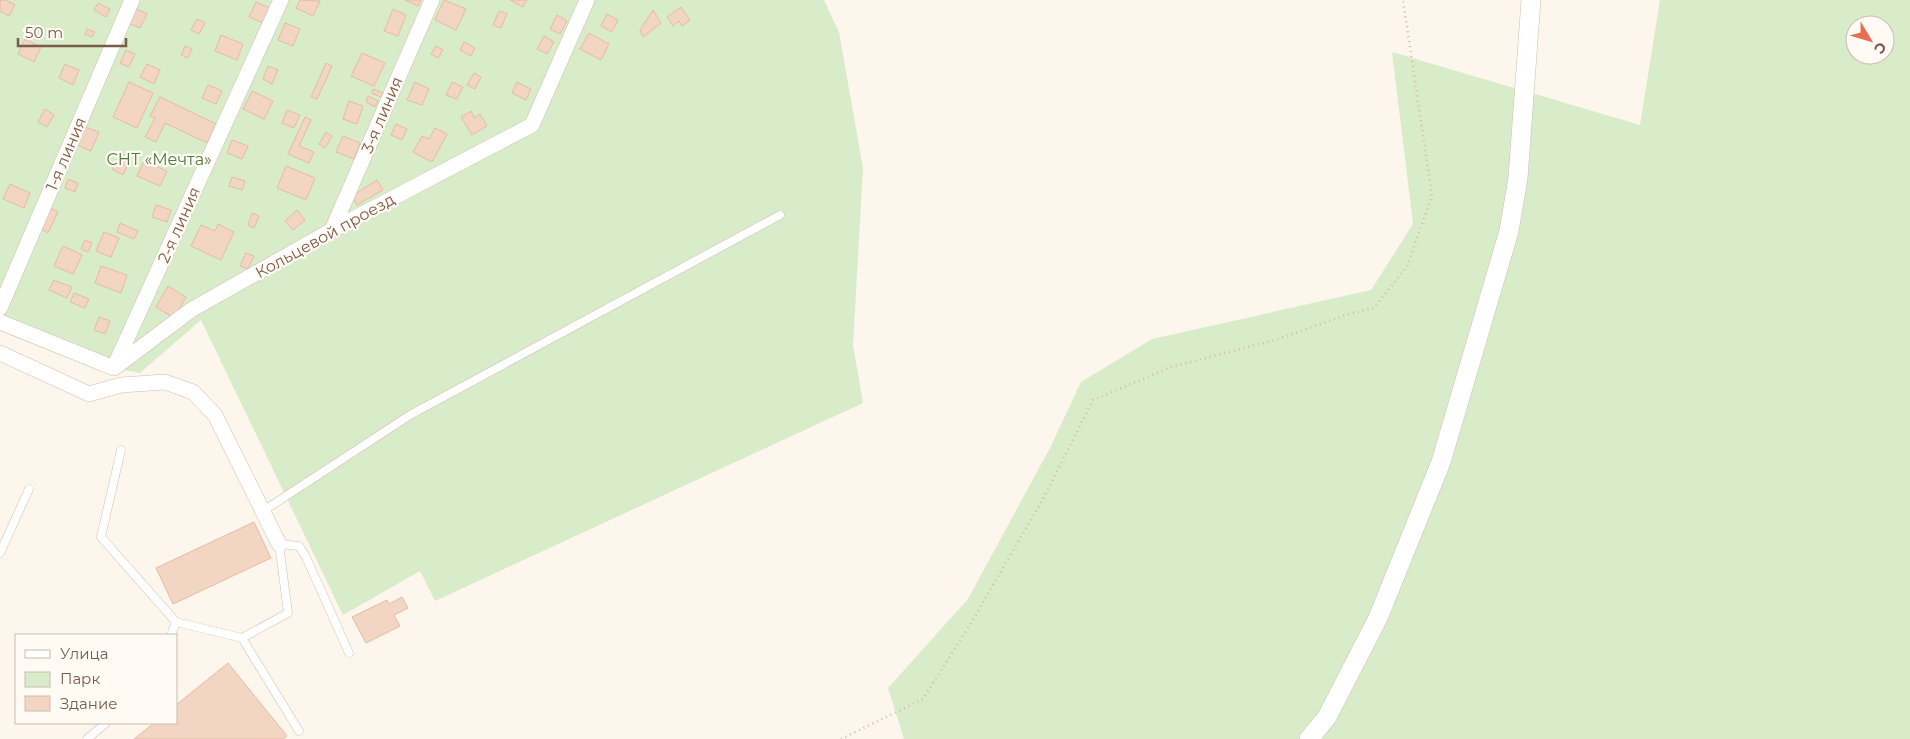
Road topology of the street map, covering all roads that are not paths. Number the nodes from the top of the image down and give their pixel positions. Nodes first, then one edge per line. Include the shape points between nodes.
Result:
1 (132, 0) edge
2 (281, 0) edge
3 (432, 0) edge
4 (587, 0) edge
5 (1531, 0) edge
6 (780, 215) dead end
7 (332, 230) junction
8 (0, 308) edge
9 (0, 322) edge
10 (0, 353) edge
11 (114, 368) junction
12 (121, 450) dead end
13 (29, 489) dead end
14 (263, 511) junction
15 (280, 544) junction
16 (0, 553) edge
17 (176, 622) junction
18 (171, 634) edge
19 (242, 638) junction
20 (349, 654) dead end
21 (105, 724) edge
22 (300, 731) dead end
23 (86, 739) edge
24 (1309, 739) edge

1 - 8 street, 1-я линия
2 - 11 street, 2-я линия
3 - 7 street, 3-я линия
4 - 7 street, Кольцевой проезд via 532,125
5 - 24 street via 1518,178 1509,231 1441,462 1378,618 1327,717
6 - 14 lane via 410,415
7 - 11 street, Кольцевой проезд via 192,310
9 - 11 street
10 - 14 street via 89,394 121,385 165,382 193,392 215,415
12 - 17 lane via 101,537
13 - 16 lane
14 - 15 street
15 - 19 lane via 288,613
15 - 20 lane via 299,546 306,557
17 - 18 lane
17 - 19 lane
19 - 22 lane
21 - 23 lane

